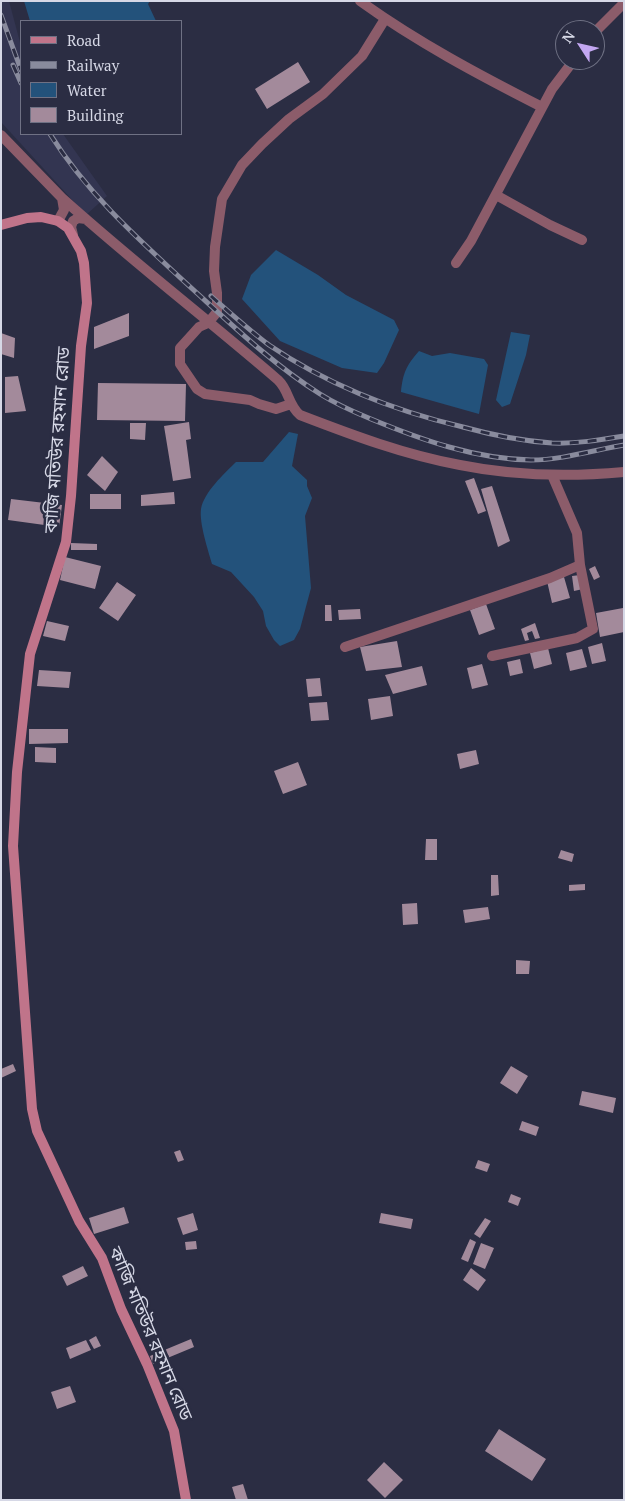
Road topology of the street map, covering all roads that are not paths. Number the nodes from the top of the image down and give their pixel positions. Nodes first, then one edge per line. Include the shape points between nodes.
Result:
1 (360, 1) edge
2 (624, 4) edge
3 (384, 19) junction
4 (605, 22) edge
5 (566, 70) edge
6 (542, 107) junction
7 (1, 135) edge
8 (496, 195) junction
9 (62, 198) junction
10 (86, 219) junction
11 (58, 221) junction
12 (1, 225) edge
13 (73, 235) junction
14 (582, 240) dead end
15 (456, 263) dead end
16 (208, 323) junction
17 (290, 404) junction
18 (624, 472) edge
19 (552, 475) junction
20 (580, 565) junction
21 (346, 647) dead end
22 (492, 656) dead end
23 (186, 1500) edge

1 - 3 street
2 - 4 street
3 - 6 street
3 - 16 street via 362,56 323,94 262,144 242,165 222,199 214,271 217,312
5 - 6 street
6 - 8 street
7 - 9 street
8 - 14 street
8 - 15 street
9 - 10 street
9 - 11 street via 64,210
10 - 13 street via 73,220
10 - 16 street
11 - 12 main road via 41,217
11 - 13 main road, কাজি মতিউর রহমান রোড
13 - 23 main road, কাজি মতিউর রহমান রোড via 84,263 87,303 80,346 72,496 66,542 30,654 13,846 32,1109 37,1131 78,1221 102,1258 174,1431
16 - 17 street via 282,384
16 - 17 street via 180,348 180,364 197,388 205,394 250,400 276,409
17 - 19 street via 300,415 396,449 459,465
18 - 19 street
19 - 20 street via 577,533
20 - 21 street
20 - 22 street via 593,629 577,638

